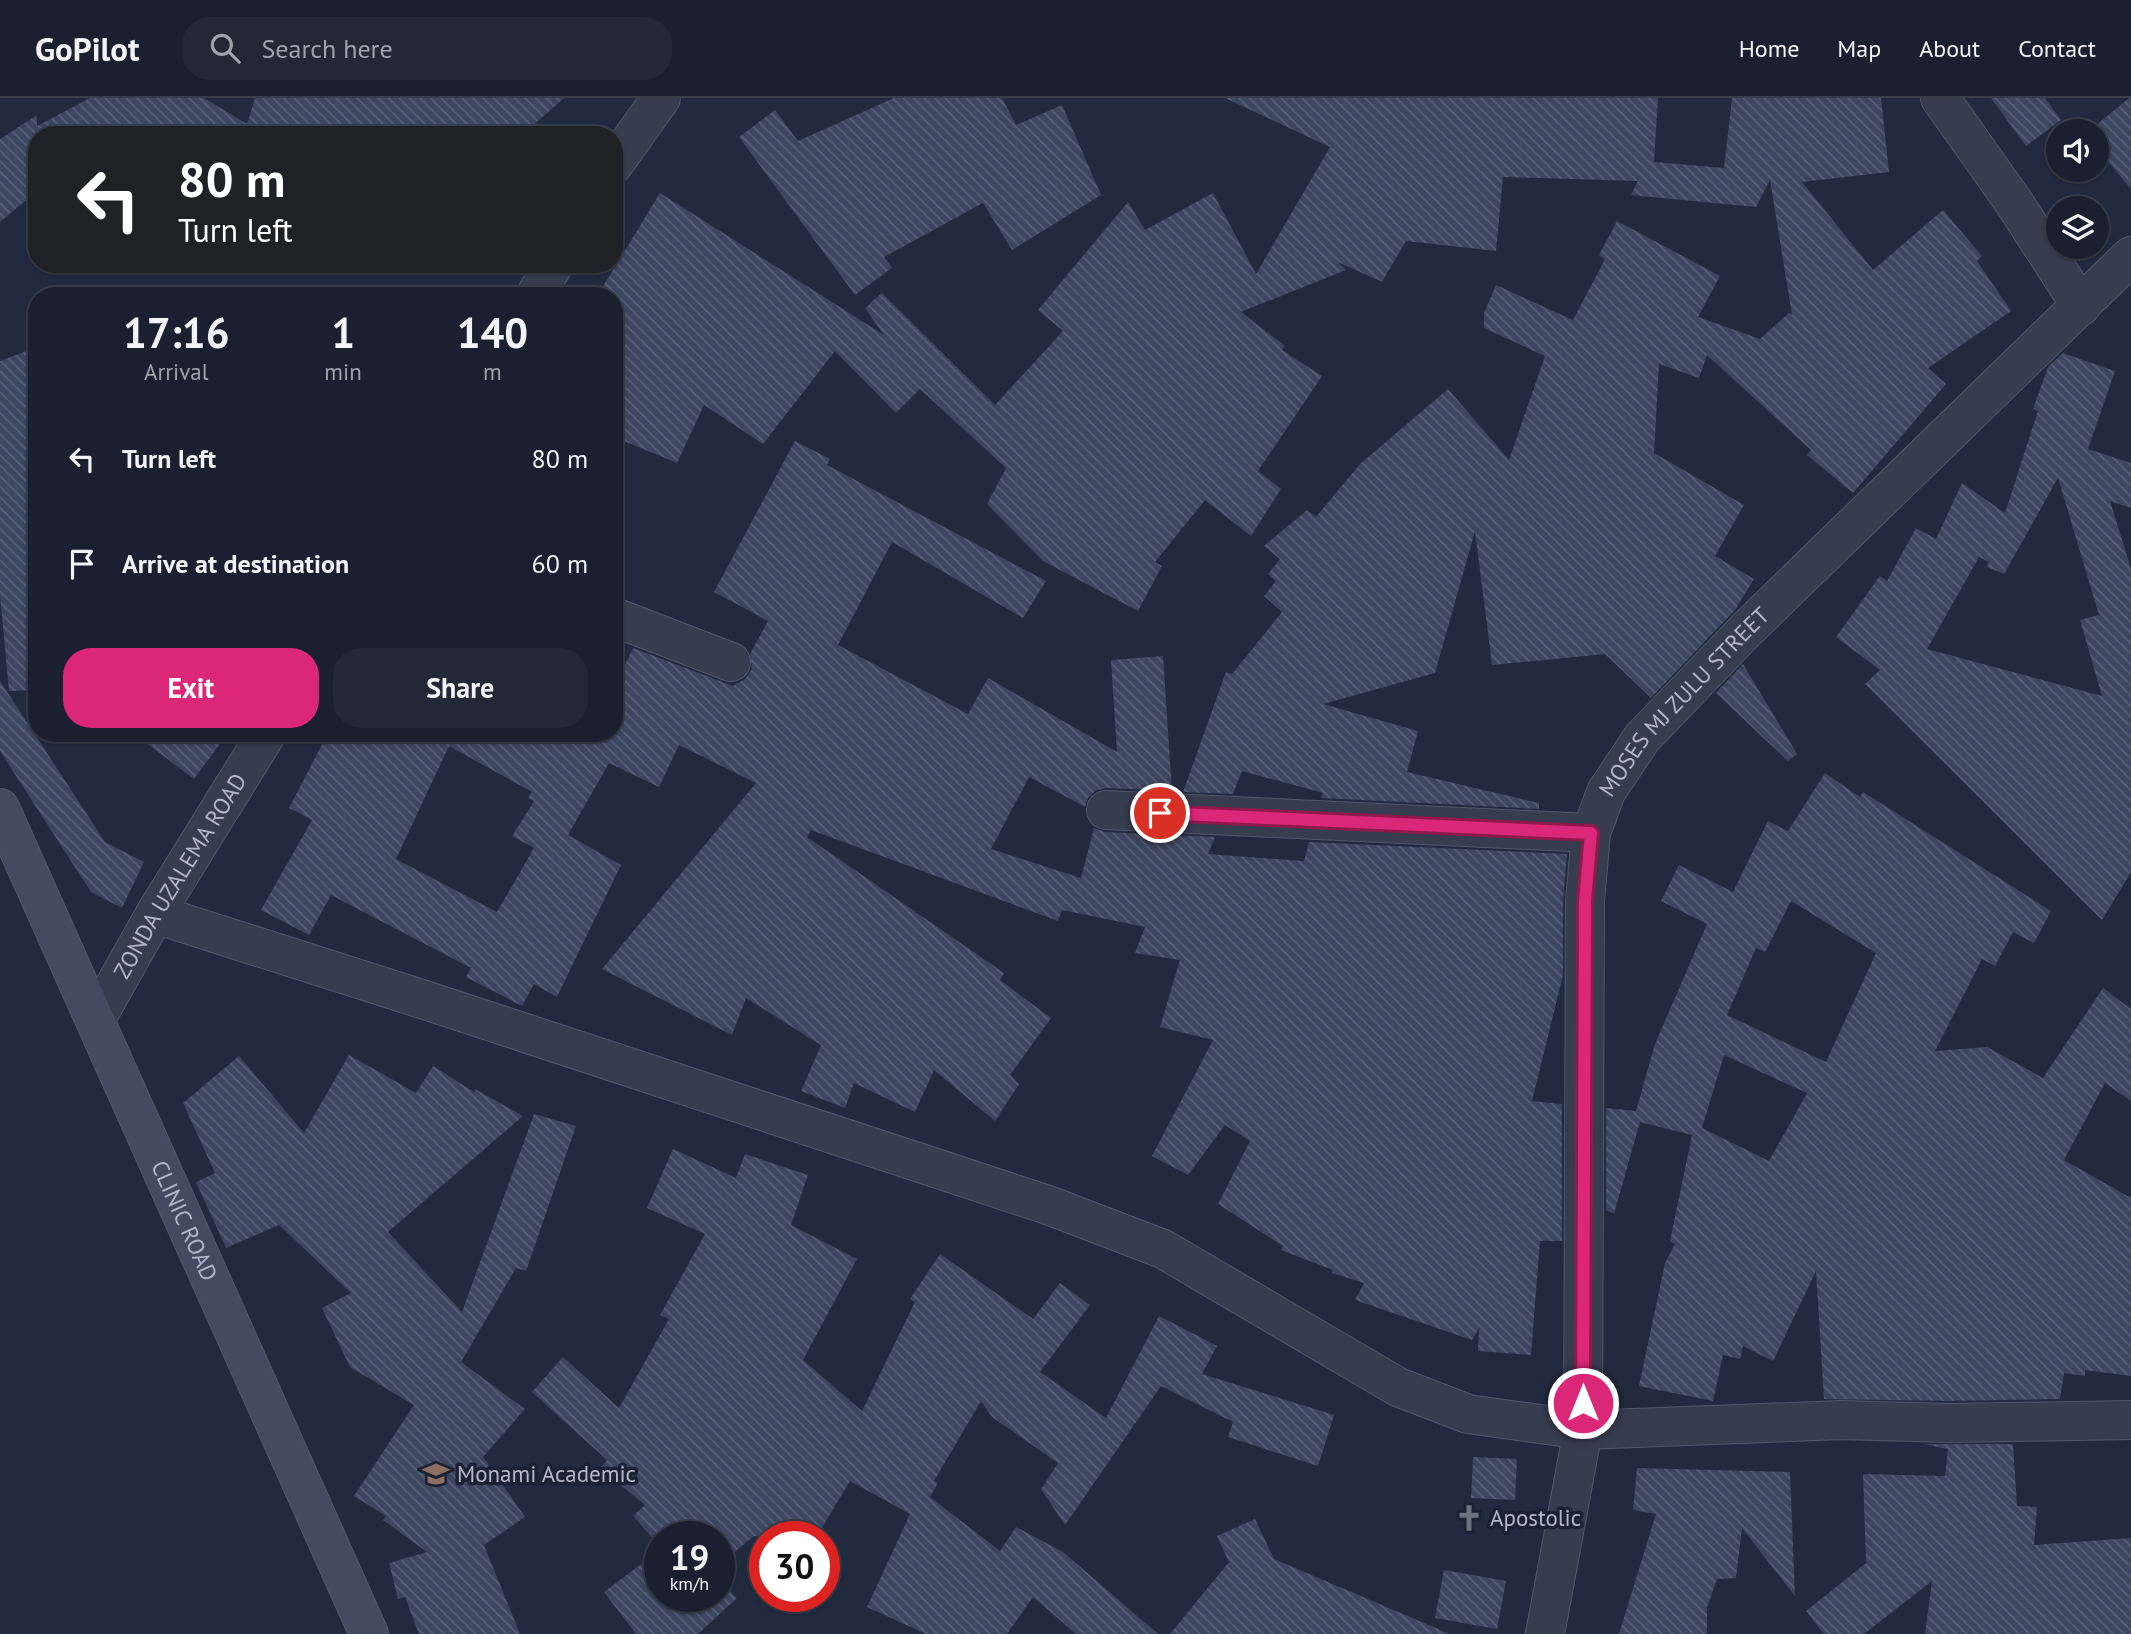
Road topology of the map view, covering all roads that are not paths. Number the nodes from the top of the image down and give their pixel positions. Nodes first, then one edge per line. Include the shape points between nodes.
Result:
1 (661, 98) edge
2 (1940, 98) edge
3 (623, 151) edge
4 (2131, 256) edge
5 (2081, 306) junction
6 (623, 620) edge
7 (731, 662) dead end
8 (261, 742) edge
9 (0, 808) edge
10 (1106, 810) dead end
11 (1591, 833) junction
12 (155, 914) junction
13 (96, 1019) junction
14 (2131, 1420) edge
15 (1583, 1430) junction
16 (369, 1634) edge
17 (1545, 1634) edge

1 - 3 street
2 - 5 street
4 - 5 street, MOSES MJ ZULU STREET
5 - 11 street, MOSES MJ ZULU STREET via 1745,631 1642,738 1606,792
6 - 7 street
8 - 12 street, ZONDA UZALEMA ROAD
9 - 13 street, CLINIC ROAD
10 - 11 street
11 - 15 street, MOSES MJ ZULU STREET via 1585,901
12 - 13 street, ZONDA UZALEMA ROAD
12 - 15 street via 1048,1205 1163,1249 1398,1387 1468,1414
13 - 16 street, CLINIC ROAD
14 - 15 street via 1841,1420
15 - 17 street, MOSES MJ ZULU STREET

